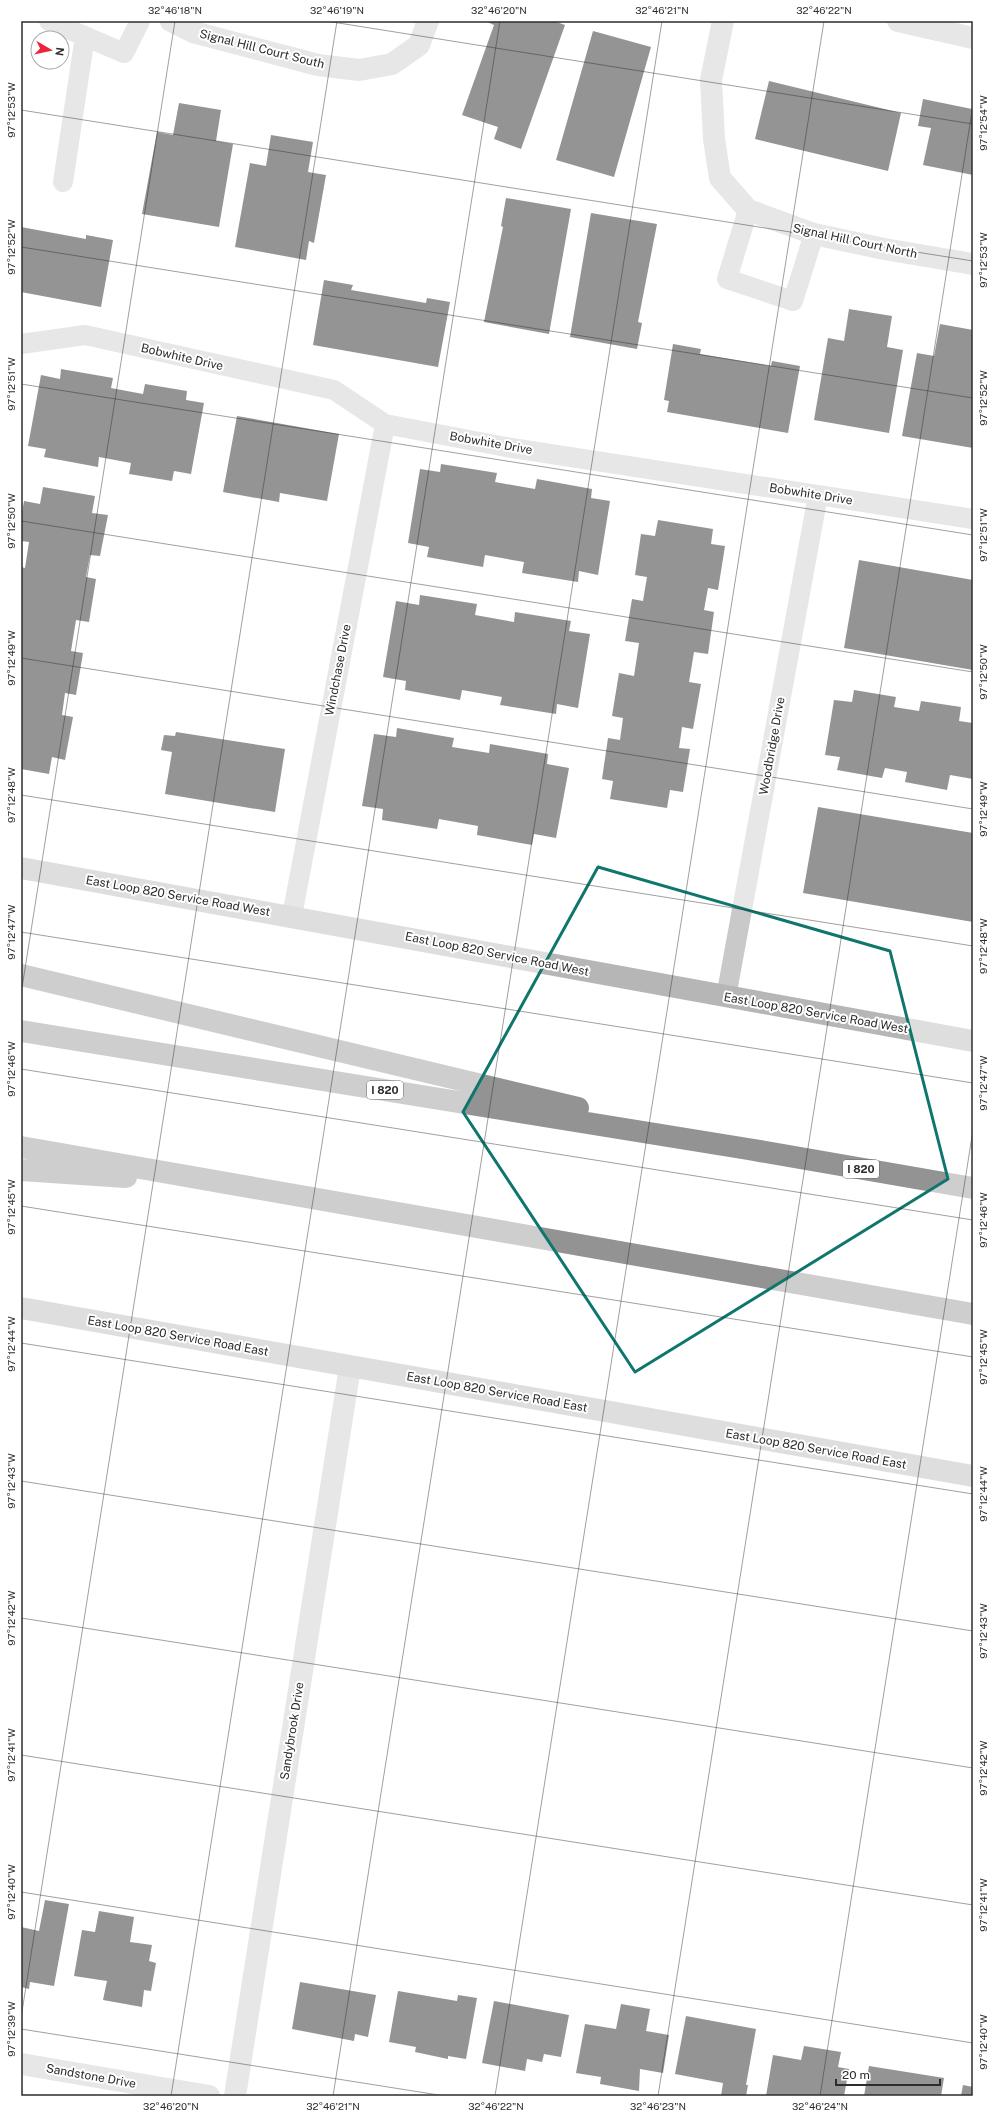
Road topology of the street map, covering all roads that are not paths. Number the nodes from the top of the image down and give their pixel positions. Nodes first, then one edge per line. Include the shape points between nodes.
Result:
1 (49, 21) edge
2 (140, 21) edge
3 (171, 21) edge
4 (428, 21) edge
5 (723, 21) edge
6 (898, 21) edge
7 (85, 36) junction
8 (973, 38) edge
9 (63, 182) dead end
10 (748, 210) junction
11 (814, 234) junction
12 (973, 264) edge
13 (21, 344) edge
14 (385, 424) junction
15 (818, 495) junction
16 (973, 520) edge
17 (21, 868) edge
18 (292, 916) junction
19 (21, 974) edge
20 (726, 997) junction
21 (21, 1031) edge
22 (973, 1041) edge
23 (21, 1147) edge
24 (748, 1149) junction
25 (21, 1170) edge
26 (248, 1186) junction
27 (973, 1188) edge
28 (21, 1308) edge
29 (973, 1314) edge
30 (350, 1367) junction
31 (973, 1476) edge
32 (21, 2064) edge
33 (209, 2096) edge
34 (234, 2096) edge

1 - 7 lane
2 - 7 lane via 124,53
3 - 4 street, Signal Hill Court South via 193,32 318,65 358,70 392,64 419,45
5 - 10 street, Signal Hill Court North via 712,80 714,139 720,178
6 - 8 street
7 - 9 lane
10 - 11 street, Signal Hill Court North
10 - 11 lane via 727,279 793,301
11 - 12 street, Signal Hill Court North
13 - 14 lane, Bobwhite Drive via 92,336 334,390
14 - 15 lane, Bobwhite Drive via 506,447
14 - 18 lane, Windchase Drive
15 - 16 lane, Bobwhite Drive
15 - 20 lane, Woodbridge Drive
17 - 18 main road, East Loop 820 Service Road West
18 - 20 main road, East Loop 820 Service Road West
19 - 24 highway
20 - 22 main road, East Loop 820 Service Road West
21 - 24 highway, I 820
23 - 26 highway
24 - 27 highway, I 820
25 - 26 highway
26 - 29 highway
28 - 30 main road, East Loop 820 Service Road East
30 - 31 main road, East Loop 820 Service Road East
30 - 34 street, Sandybrook Drive
32 - 33 street, Sandstone Drive

